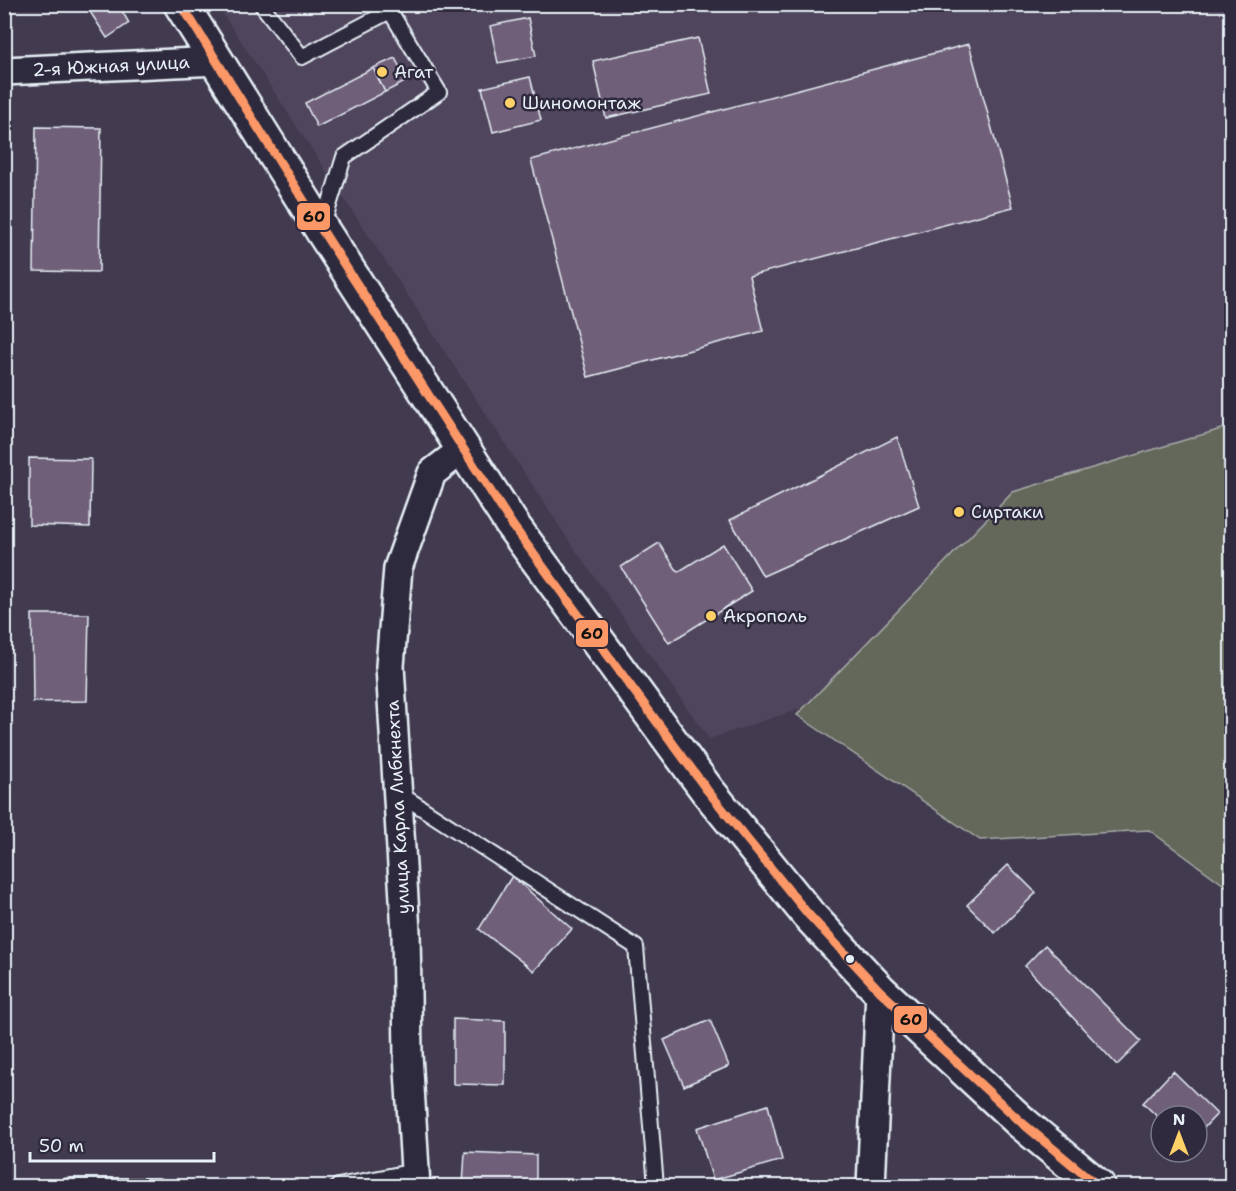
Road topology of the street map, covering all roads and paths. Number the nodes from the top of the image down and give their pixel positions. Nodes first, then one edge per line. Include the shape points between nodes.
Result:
1 (181, 4) edge
2 (261, 4) edge
3 (218, 61) junction
4 (4, 71) edge
5 (322, 230) junction
6 (463, 449) junction
7 (397, 792) junction
8 (880, 990) junction
9 (415, 1179) edge
10 (68, 1186) edge
11 (158, 1186) edge
12 (338, 1186) edge
13 (656, 1186) edge
14 (871, 1186) edge
15 (1098, 1186) edge

1 - 3 main road
2 - 5 lane via 302,57 390,11 439,92 344,157
3 - 4 street, 2-я Южная улица
3 - 5 main road
5 - 6 main road
6 - 7 street, улица Карла Либкнехта via 432,473 398,568 390,666
6 - 8 main road via 513,526 707,790 808,914
7 - 9 street, улица Карла Либкнехта
7 - 13 lane via 636,947
8 - 14 street
8 - 15 main road via 1021,1122
9 - 12 lane
10 - 11 lane

